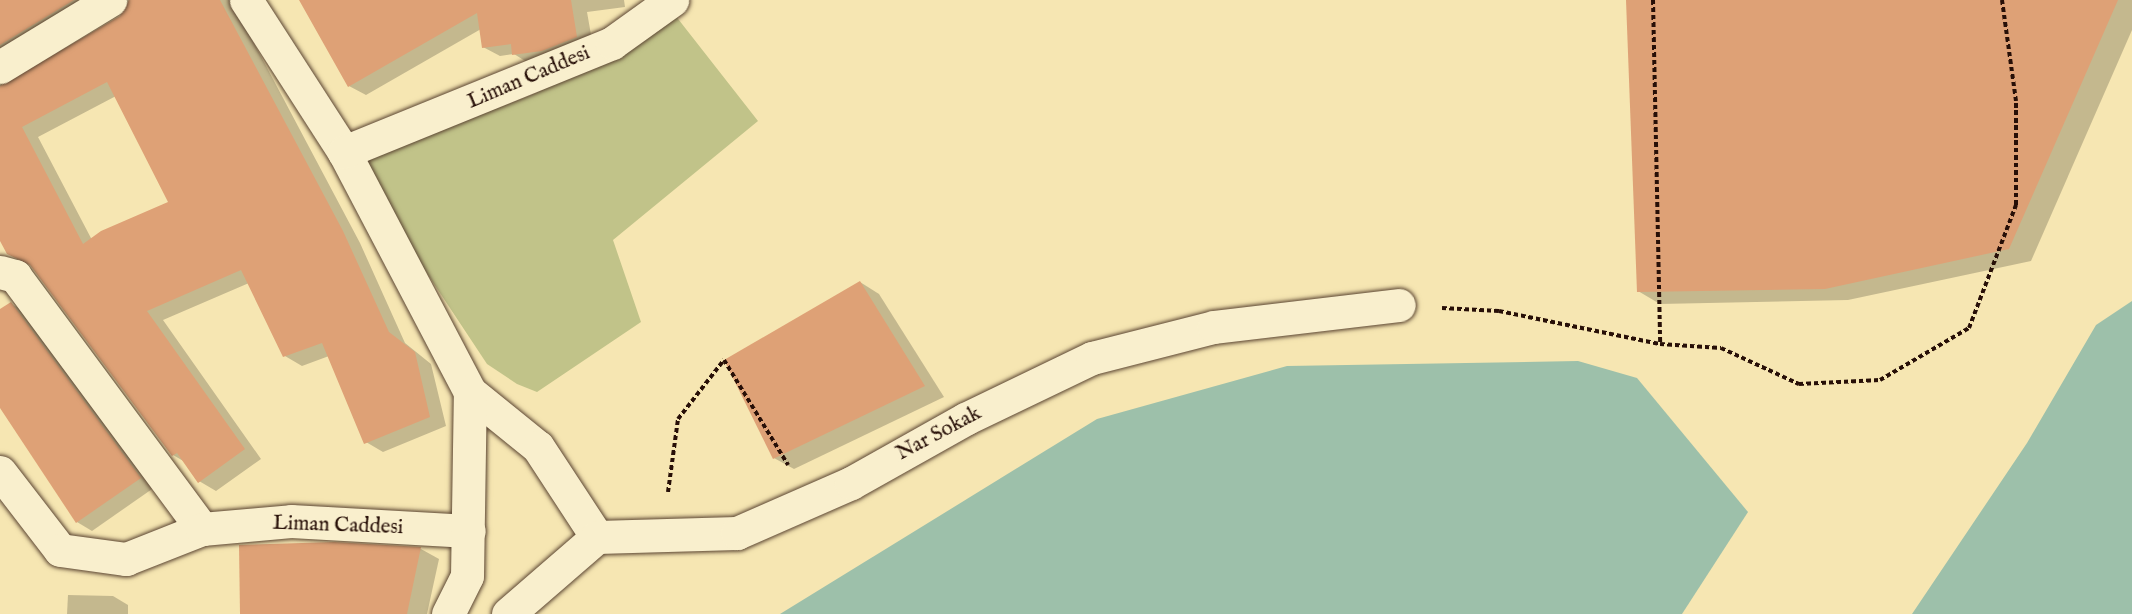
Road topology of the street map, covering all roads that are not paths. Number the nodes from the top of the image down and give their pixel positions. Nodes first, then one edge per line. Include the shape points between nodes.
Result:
1 (110, 0) edge
2 (246, 0) edge
3 (672, 0) edge
4 (0, 67) edge
5 (344, 152) junction
6 (0, 272) edge
7 (1399, 306) road end
8 (470, 392) junction
9 (0, 472) edge
10 (202, 530) junction
11 (469, 531) junction
12 (597, 537) junction
13 (448, 614) edge
14 (508, 614) edge

1 - 4 street
2 - 5 street
3 - 5 street, Liman Caddesi via 612,43
5 - 8 street
6 - 10 street via 15,276
7 - 12 street, Nar Sokak via 1214,327 1092,358 810,501 738,533
8 - 11 street
8 - 12 street via 538,447
9 - 10 street, Liman Caddesi via 60,550 126,560
10 - 11 street, Liman Caddesi via 291,521
11 - 13 street via 467,576
12 - 14 street

